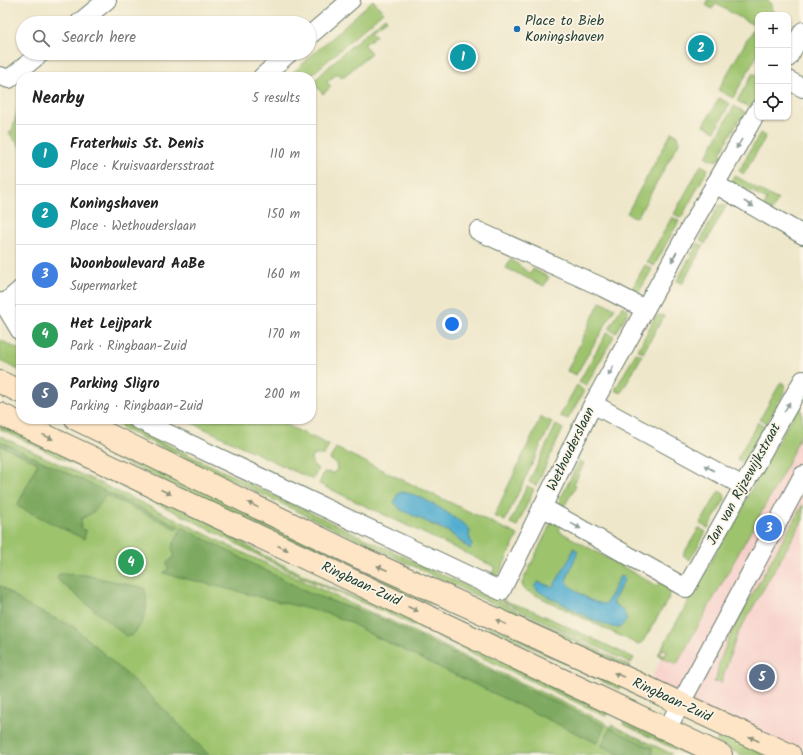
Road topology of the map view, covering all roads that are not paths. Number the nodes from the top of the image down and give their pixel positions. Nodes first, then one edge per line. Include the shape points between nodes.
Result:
1 (107, 0) edge
2 (351, 0) edge
3 (88, 16) edge
4 (316, 30) edge
5 (803, 31) edge
6 (791, 53) edge
7 (30, 60) edge
8 (281, 60) edge
9 (268, 72) edge
10 (5, 77) edge
11 (791, 82) edge
12 (803, 88) edge
13 (755, 115) edge
14 (715, 184) junction
15 (478, 230) dead end
16 (803, 235) edge
17 (16, 293) edge
18 (2, 303) edge
19 (645, 309) junction
20 (16, 324) edge
21 (803, 380) edge
22 (0, 382) edge
23 (16, 390) edge
24 (593, 404) junction
25 (0, 414) edge
26 (16, 422) edge
27 (21, 424) edge
28 (86, 424) edge
29 (148, 424) edge
30 (803, 476) edge
31 (743, 486) junction
32 (542, 508) junction
33 (680, 704) junction
34 (667, 729) junction
35 (721, 755) edge
36 (790, 755) edge

1 - 3 street
2 - 4 street
5 - 6 street
7 - 10 street
8 - 9 street
11 - 12 street
13 -> 14 street, Wethouderslaan
14 -> 16 street
14 -> 19 street, Wethouderslaan
15 - 19 street
17 - 18 street
18 - 20 street
19 -> 24 street, Wethouderslaan
31 -> 21 street, Jan van Rijzewijkstraat
22 - 23 main road
31 -> 24 street
24 - 32 street, Wethouderslaan
25 -> 26 main road, Ringbaan-Zuid
27 -> 34 main road, Ringbaan-Zuid
33 -> 28 main road, Ringbaan-Zuid via 361,558
29 - 32 street, Wethouderslaan via 501,591
30 - 33 street
32 -> 31 street, Jan van Rijzewijkstraat via 686,588
33 - 34 street
36 -> 33 main road, Ringbaan-Zuid
34 - 35 main road, Ringbaan-Zuid

